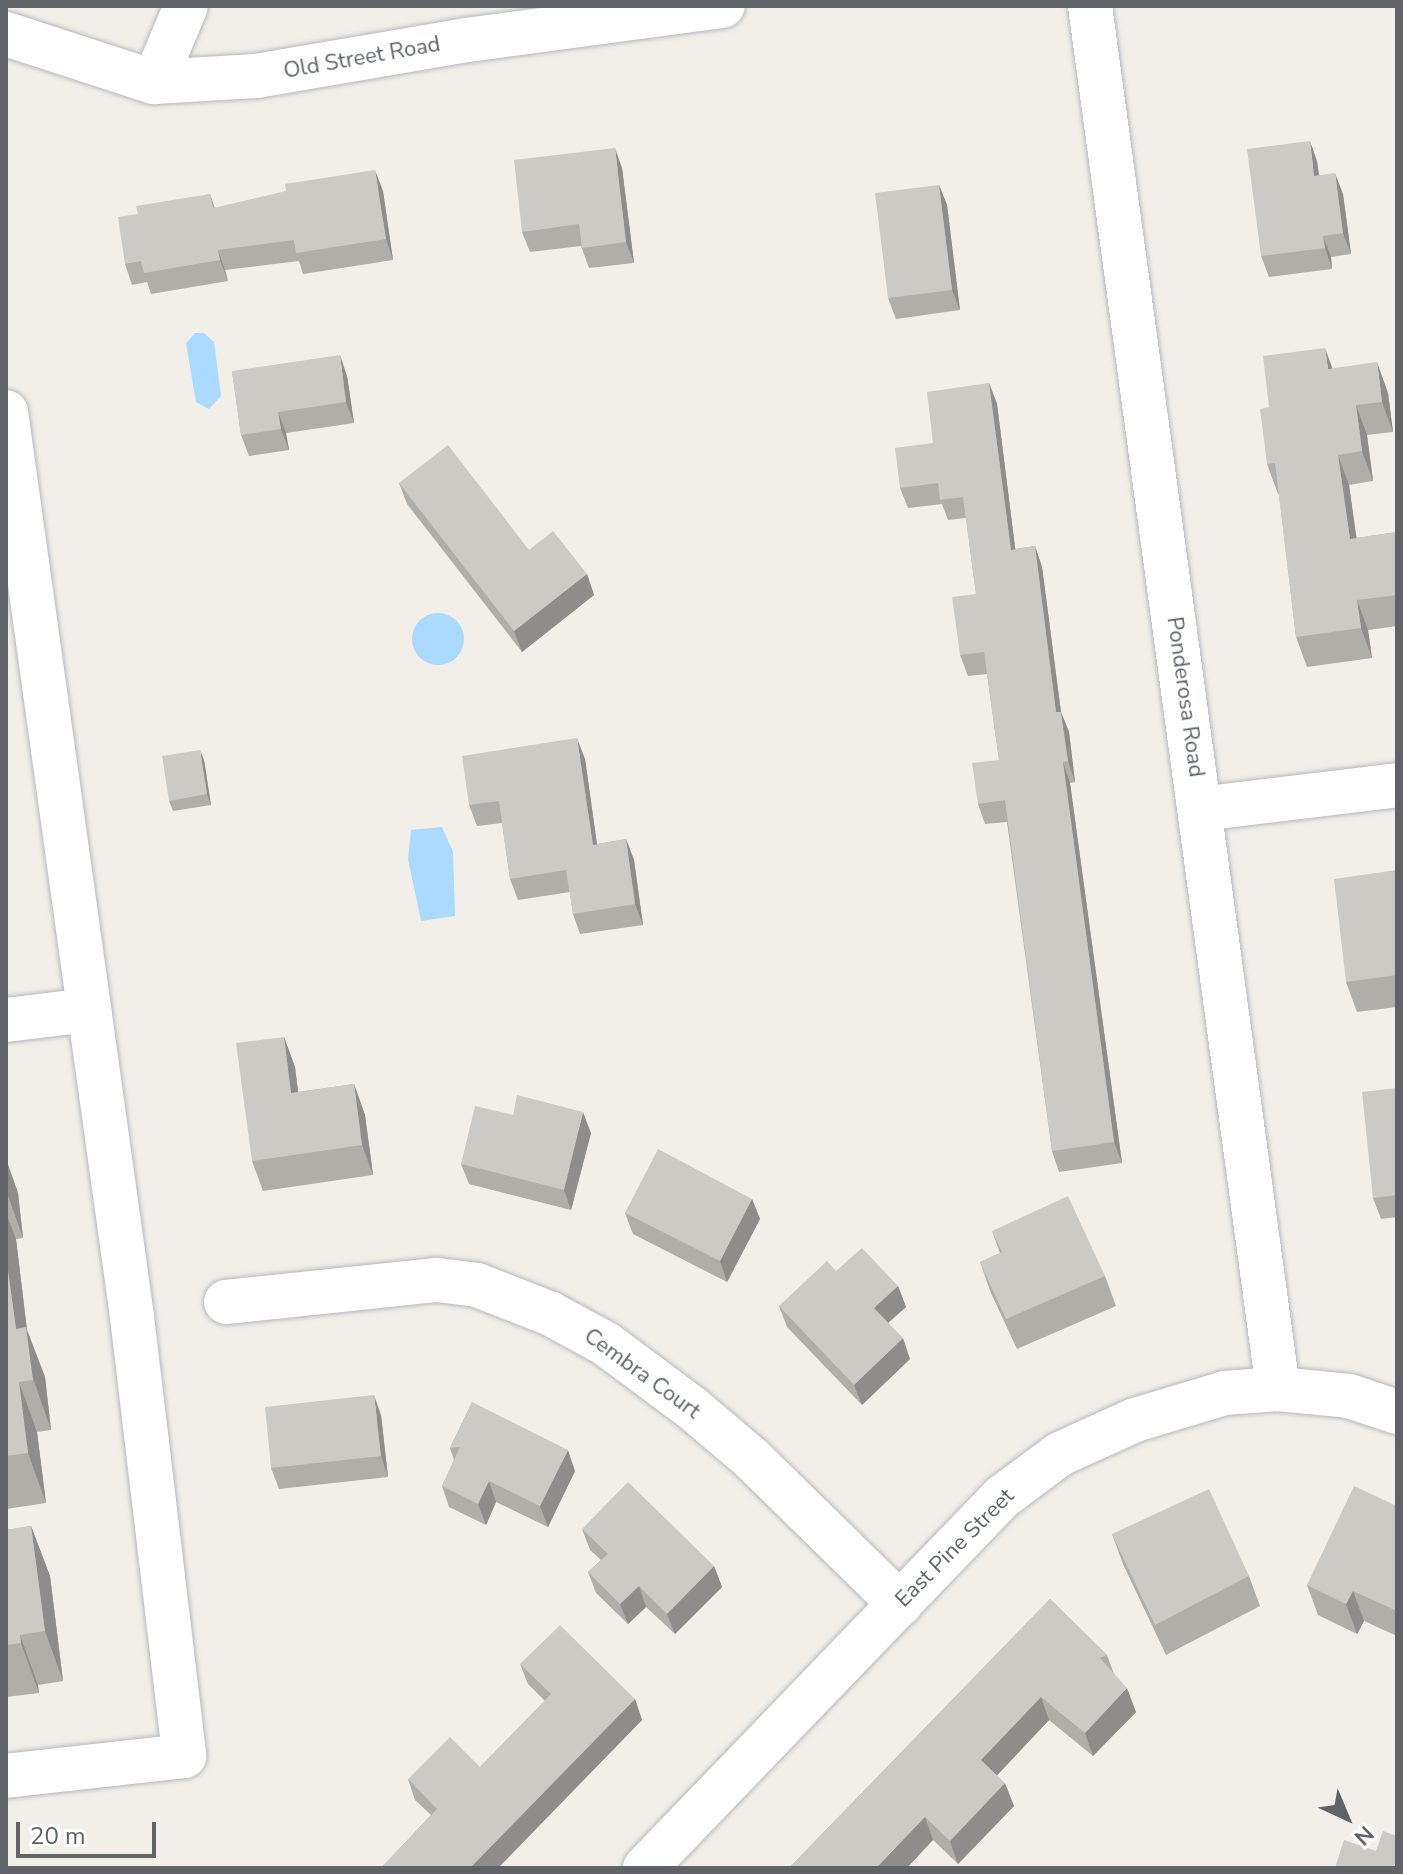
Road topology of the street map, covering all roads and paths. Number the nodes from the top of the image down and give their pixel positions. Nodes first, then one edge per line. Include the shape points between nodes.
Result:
1 (186, 6) edge
2 (723, 6) edge
3 (1090, 6) edge
4 (6, 34) edge
5 (154, 82) junction
6 (6, 412) edge
7 (1397, 785) edge
8 (1200, 809) junction
9 (89, 1010) junction
10 (6, 1020) edge
11 (226, 1302) dead end
12 (1278, 1389) junction
13 (1397, 1412) edge
14 (900, 1604) junction
15 (6, 1776) edge
16 (645, 1868) edge

1 - 5 street
2 - 5 street, Old Street Road via 467,40 256,76
3 - 8 street, Ponderosa Road
4 - 5 street, Old Street Road
6 - 9 street
7 - 8 street
8 - 12 street, Ponderosa Road
9 - 10 street
9 - 15 street via 184,1756
11 - 14 street, Cembra Court via 437,1280 477,1285 551,1314 606,1344 704,1418
12 - 13 street, East Pine Street via 1349,1396
12 - 14 street, East Pine Street via 1225,1393 1060,1454 1002,1497
14 - 16 street, East Pine Street

